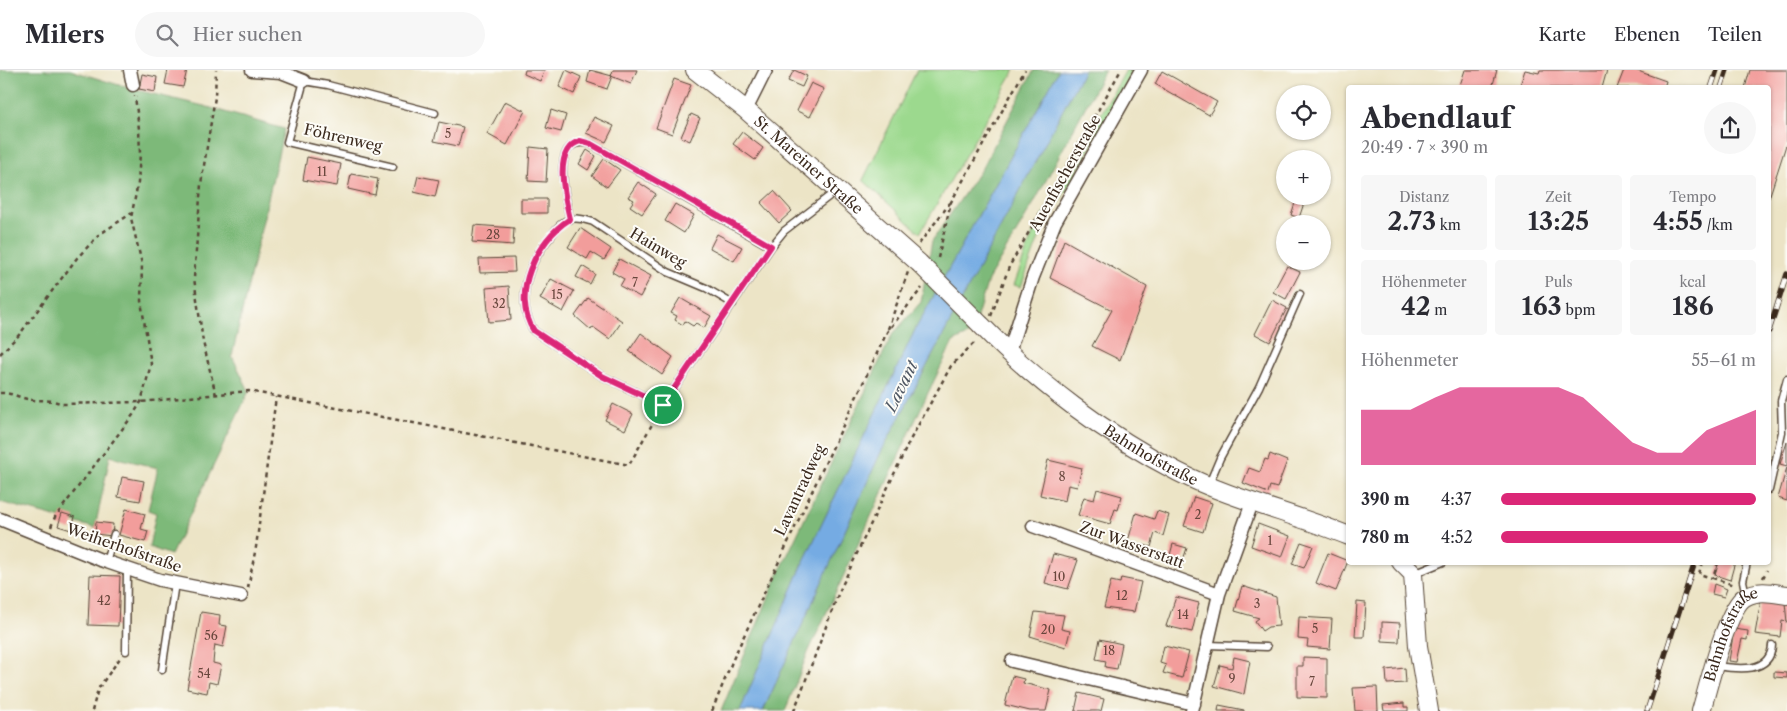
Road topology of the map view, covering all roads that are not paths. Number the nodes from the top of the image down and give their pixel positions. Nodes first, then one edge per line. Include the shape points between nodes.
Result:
1 (130, 70) edge
2 (252, 70) edge
3 (695, 70) edge
4 (766, 70) edge
5 (1141, 70) edge
6 (304, 81) junction
7 (133, 85) road end
8 (746, 110) junction
9 (435, 113) dead end
10 (394, 167) dead end
11 (838, 190) junction
12 (570, 219) junction
13 (771, 246) junction
14 (1300, 294) dead end
15 (733, 304) junction
16 (983, 328) joint
17 (1009, 352) junction
18 (1787, 379) edge
19 (1771, 481) edge
20 (1208, 485) junction
21 (1252, 503) junction
22 (0, 519) edge
23 (1033, 526) dead end
24 (114, 534) dead end
25 (1346, 535) edge
26 (106, 562) junction
27 (1424, 565) edge
28 (1747, 565) edge
29 (1407, 568) edge
30 (127, 569) junction
31 (175, 583) junction
32 (1744, 590) junction
33 (1219, 594) junction
34 (1787, 595) edge
35 (241, 596) road end
36 (1208, 645) junction
37 (1772, 645) dead end
38 (1268, 647) dead end
39 (126, 651) road end
40 (1012, 661) dead end
41 (1715, 666) junction
42 (162, 670) dead end
43 (1193, 708) edge
44 (1430, 711) edge
45 (1701, 711) edge

1 - 7 street
2 - 6 street via 281,72
3 - 8 street, St. Mareiner Straße
4 - 8 street
5 - 17 street, Auenfischerstraße via 1055,222 1033,276
6 - 9 lane
6 - 10 lane, Föhrenweg via 287,142
8 - 11 street, St. Mareiner Straße
11 - 13 lane via 784,231
11 - 16 street, St. Mareiner Straße, bridge via 918,262
12 - 13 lane via 563,159 572,143 580,141 591,144
12 - 15 lane, Hainweg via 593,222 668,272
12 - 15 lane via 545,242 529,274 525,292 528,322 534,331 602,376 663,405
13 - 15 lane
14 - 20 lane via 1259,387
16 - 17 street, Bahnhofstraße
17 - 20 street, Bahnhofstraße via 1053,390 1123,439
18 - 19 lane via 1780,401 1782,432
20 - 21 street, Bahnhofstraße
21 - 25 street, Bahnhofstraße
21 - 33 street
22 - 26 street, Weiherhofstraße
23 - 33 street, Zur Wasserstatt
24 - 26 lane
26 - 30 street, Weiherhofstraße
27 - 29 lane
28 - 32 lane
29 - 44 street
30 - 31 street, Weiherhofstraße
30 - 39 lane
31 - 35 street, Weiherhofstraße
31 - 42 lane
32 - 34 street, Bahnhofstraße
32 - 41 street, Bahnhofstraße via 1730,618
33 - 36 street
36 - 38 lane
36 - 43 street
37 - 41 lane via 1769,658 1760,666
40 - 43 street
41 - 45 street, Bahnhofstraße

